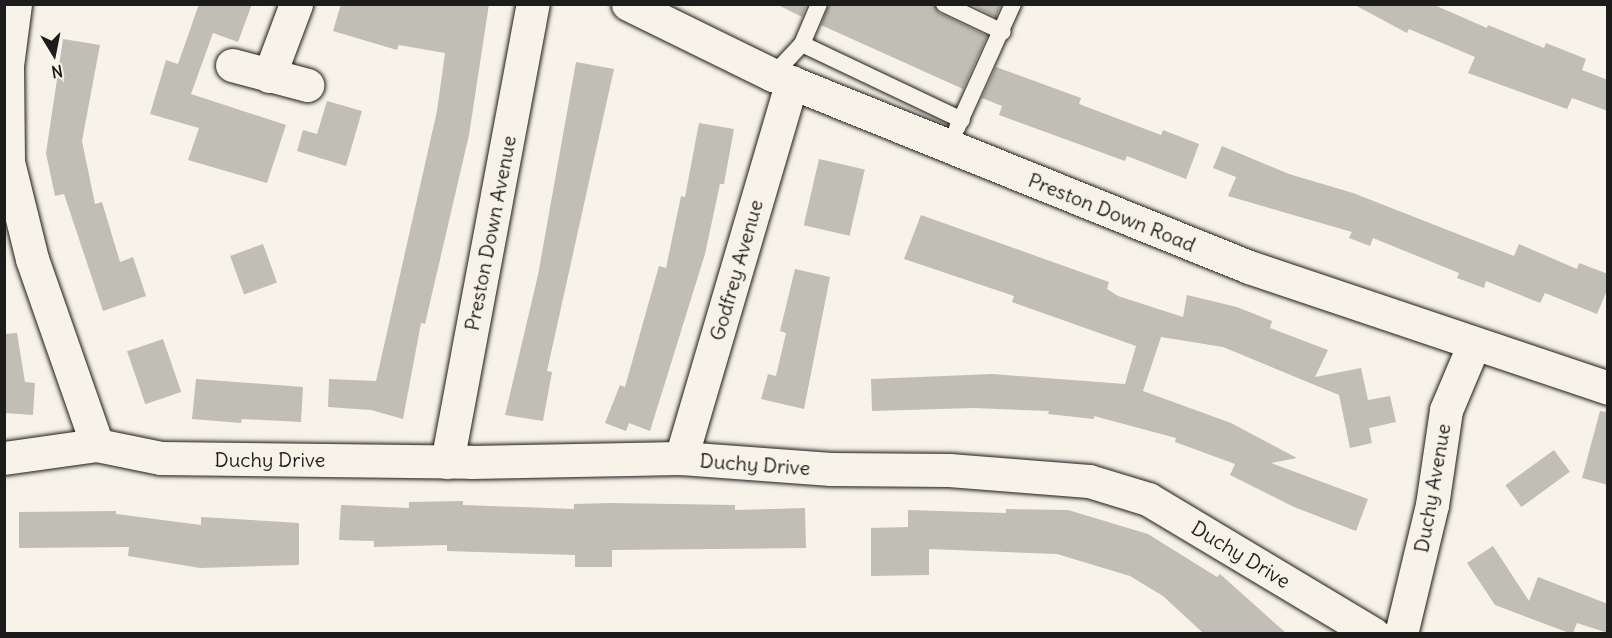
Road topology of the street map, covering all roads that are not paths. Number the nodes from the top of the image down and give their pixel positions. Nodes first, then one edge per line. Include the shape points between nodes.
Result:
1 (15, 4) edge
2 (296, 4) edge
3 (533, 4) edge
4 (628, 4) edge
5 (819, 4) edge
6 (944, 4) edge
7 (1013, 4) edge
8 (1003, 32) junction
9 (802, 44) junction
10 (232, 65) dead end
11 (269, 76) junction
12 (782, 79) junction
13 (307, 85) dead end
14 (954, 133) junction
15 (1473, 346) junction
16 (1608, 388) edge
17 (97, 445) junction
18 (4, 458) edge
19 (681, 458) junction
20 (447, 462) junction
21 (1374, 633) edge
22 (1401, 633) edge

1 - 17 street via 7,66 8,162 32,259
2 - 11 street
3 - 20 street, Preston Down Avenue
4 - 12 street, Preston Down Road
5 - 9 lane
6 - 8 lane
7 - 8 lane
8 - 14 lane
9 - 12 lane
9 - 14 lane
10 - 11 street
11 - 13 street
12 - 14 street, Preston Down Road
12 - 19 street, Godfrey Avenue
14 - 15 street, Preston Down Road via 1249,267
15 - 16 street, Preston Down Road
15 - 22 street, Duchy Avenue via 1446,410 1432,506
17 - 18 street, Duchy Drive
17 - 20 street, Duchy Drive via 161,458
19 - 20 street, Duchy Drive
19 - 21 street, Duchy Drive via 831,470 949,470 1089,481 1148,499

